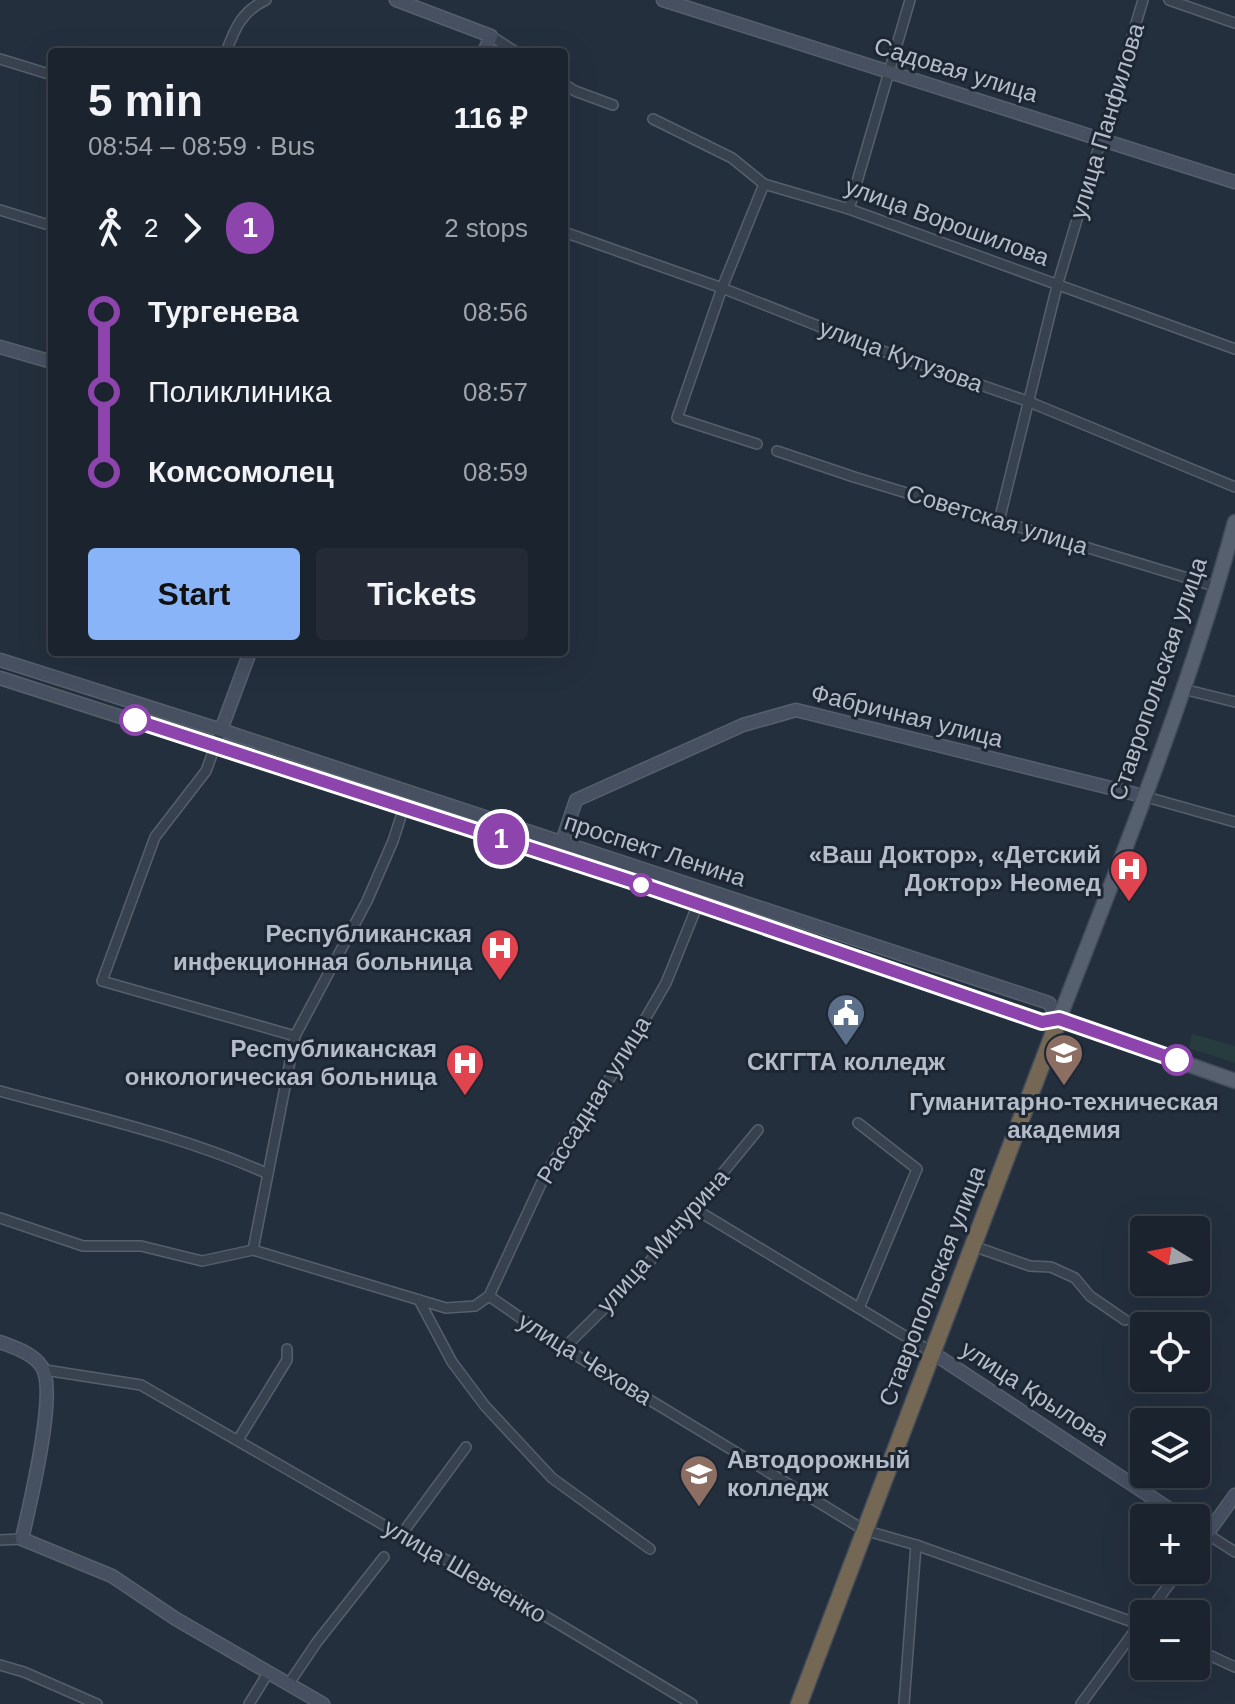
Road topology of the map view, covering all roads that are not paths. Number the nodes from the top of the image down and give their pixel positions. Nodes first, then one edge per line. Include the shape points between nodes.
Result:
1 (396, 0) edge
2 (663, 0) edge
3 (910, 0) edge
4 (1143, 0) edge
5 (1169, 0) edge
6 (261, 1) edge
7 (1235, 23) edge
8 (491, 36) junction
9 (228, 48) edge
10 (486, 48) edge
11 (510, 48) edge
12 (0, 59) edge
13 (888, 72) junction
14 (48, 74) edge
15 (568, 87) edge
16 (613, 105) dead end
17 (653, 119) dead end
18 (1103, 139) junction
19 (1235, 182) edge
20 (764, 184) junction
21 (849, 209) junction
22 (0, 210) edge
23 (48, 225) edge
24 (568, 233) edge
25 (1057, 286) junction
26 (722, 288) junction
27 (0, 347) edge
28 (1235, 349) edge
29 (48, 361) edge
30 (1027, 401) junction
31 (757, 444) dead end
32 (777, 451) dead end
33 (1235, 487) edge
34 (999, 521) junction
35 (1235, 522) edge
36 (1232, 544) edge
37 (1217, 587) junction
38 (249, 656) edge
39 (0, 660) edge
40 (0, 678) edge
41 (1183, 689) junction
42 (1235, 702) edge
43 (221, 730) junction
44 (215, 746) junction
45 (1143, 796) junction
46 (404, 807) junction
47 (1235, 822) edge
48 (562, 842) junction
49 (698, 904) junction
50 (1059, 1019) junction
51 (295, 1036) junction
52 (1235, 1081) edge
53 (0, 1091) edge
54 (858, 1123) dead end
55 (758, 1130) dead end
56 (268, 1174) junction
57 (695, 1209) junction
58 (0, 1218) edge
59 (973, 1246) junction
60 (253, 1250) junction
61 (489, 1296) junction
62 (419, 1300) junction
63 (859, 1308) junction
64 (1125, 1320) dead end
65 (0, 1342) edge
66 (564, 1348) junction
67 (287, 1349) dead end
68 (933, 1353) junction
69 (45, 1370) junction
70 (238, 1440) junction
71 (466, 1447) dead end
72 (1235, 1495) edge
73 (1162, 1504) edge
74 (1210, 1521) edge
75 (864, 1530) junction
76 (401, 1535) junction
77 (1210, 1536) edge
78 (22, 1539) junction
79 (0, 1540) edge
80 (916, 1545) junction
81 (650, 1549) dead end
82 (1235, 1552) edge
83 (384, 1557) dead end
84 (1130, 1616) edge
85 (1130, 1639) edge
86 (1210, 1655) edge
87 (0, 1665) edge
88 (1235, 1667) edge
89 (268, 1673) junction
90 (288, 1685) junction
91 (97, 1704) edge
92 (249, 1704) edge
93 (323, 1704) edge
94 (692, 1704) edge
95 (799, 1704) edge
96 (904, 1704) edge
97 (1081, 1704) edge

1 - 8 street
2 - 13 street, Садовая улица
3 - 13 street
4 - 18 street, улица Панфилова
5 - 7 street
6 - 9 street via 238,22
8 - 10 street
8 - 11 street
12 - 14 street
13 - 18 street, Садовая улица
13 - 21 street
15 - 16 street
17 - 20 street, улица Ворошилова via 732,158
18 - 19 street, Садовая улица
18 - 25 street, улица Панфилова
20 - 21 street, улица Ворошилова
20 - 26 street
21 - 25 street, улица Ворошилова
22 - 23 street
24 - 26 street, улица Кутузова
25 - 28 street, улица Ворошилова
25 - 30 street, улица Панфилова
26 - 30 street, улица Кутузова
26 - 31 street via 677,418
27 - 29 street
30 - 33 street, улица Кутузова
30 - 34 street, улица Панфилова
32 - 34 street, Советская улица
34 - 37 street, Советская улица
35 - 36 main road, Ставропольская улица
36 - 37 main road, Ставропольская улица
37 - 41 main road, Ставропольская улица
38 - 43 street
39 - 43 street, проспект Ленина
40 - 44 street, проспект Ленина
41 - 42 street
41 - 45 main road, Ставропольская улица
43 - 44 street
43 - 48 street, проспект Ленина
44 - 46 street, проспект Ленина
44 - 51 street via 206,771 155,837 102,981
45 - 47 street, Фабричная улица
45 - 48 street, Фабричная улица via 796,710 743,725 576,800
45 - 50 main road, Ставропольская улица
46 - 49 street, проспект Ленина
46 - 51 street via 367,901
48 - 50 street, проспект Ленина via 1049,1003
49 - 50 street, проспект Ленина via 1042,1022
49 - 61 street, Рассадная улица via 666,983 547,1171
50 - 52 main road, проспект Ленина
50 - 59 highway, Ставропольская улица
51 - 56 street
53 - 56 street
54 - 63 street via 917,1169
55 - 57 street, улица Мичурина
56 - 60 street
57 - 63 street, улица Крылова
57 - 66 street, улица Мичурина
58 - 60 street via 83,1246 141,1246 202,1261
59 - 64 street via 1075,1278 1090,1296
59 - 68 highway, Ставропольская улица
60 - 62 street
61 - 62 street via 460,1308
61 - 66 street, улица Чехова
62 - 81 street via 452,1362 552,1478
63 - 68 street, улица Крылова
65 - 69 street via 35,1357
66 - 75 street, улица Чехова
67 - 70 street via 287,1360
68 - 73 street, улица Крылова
68 - 75 highway, Ставропольская улица
69 - 70 street, улица Шевченко via 141,1385
69 - 78 street via 41,1453
70 - 76 street, улица Шевченко
71 - 76 street
72 - 74 street
75 - 80 street, улица Чехова
75 - 95 highway, Ставропольская улица
76 - 94 street, улица Шевченко
77 - 82 street
78 - 79 street
78 - 89 street via 112,1576
80 - 84 street, улица Чехова
80 - 96 street
83 - 90 street
85 - 97 street
86 - 88 street
87 - 91 street
89 - 90 street
89 - 92 street
90 - 93 street

